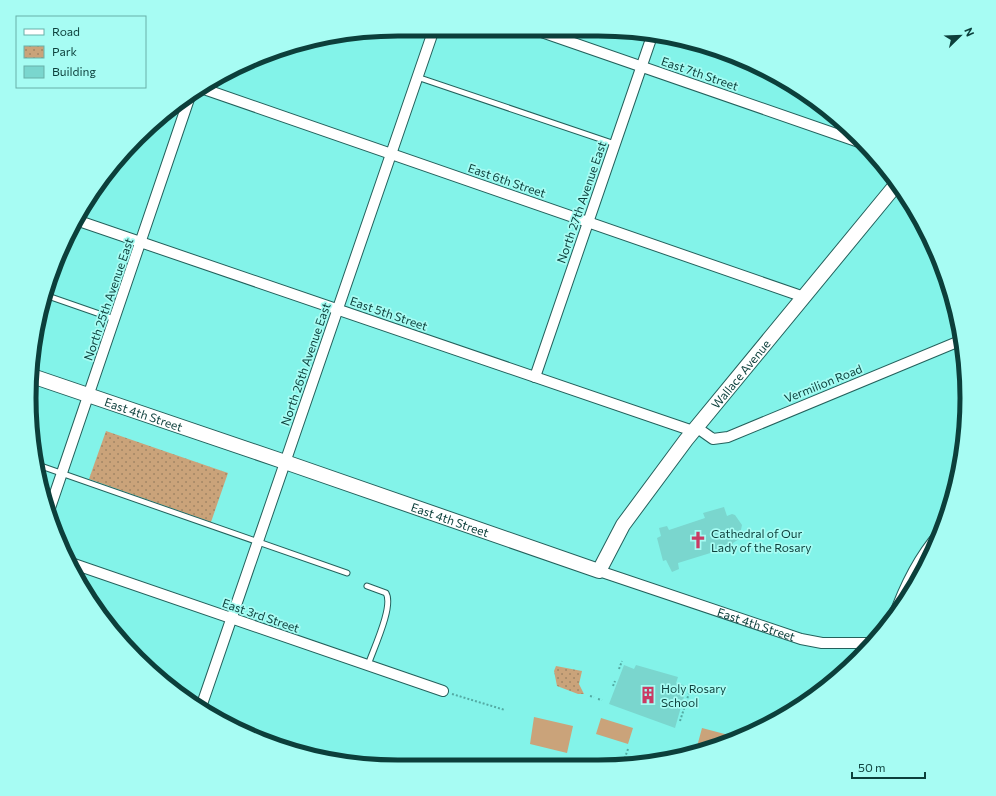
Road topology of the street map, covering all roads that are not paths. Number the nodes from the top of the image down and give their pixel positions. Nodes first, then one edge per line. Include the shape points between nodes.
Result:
1 (432, 36) edge
2 (550, 36) edge
3 (651, 40) edge
4 (641, 67) junction
5 (417, 77) junction
6 (207, 90) edge
7 (187, 104) edge
8 (851, 139) edge
9 (615, 144) junction
10 (391, 154) junction
11 (893, 189) edge
12 (589, 221) junction
13 (81, 222) edge
14 (141, 242) junction
15 (50, 297) edge
16 (804, 297) junction
17 (338, 309) junction
18 (114, 319) junction
19 (956, 343) edge
20 (535, 377) junction
21 (37, 378) edge
22 (89, 395) junction
23 (695, 429) junction
24 (285, 462) junction
25 (43, 467) edge
26 (61, 473) junction
27 (52, 503) edge
28 (258, 541) junction
29 (925, 553) edge
30 (77, 565) edge
31 (599, 571) junction
32 (348, 573) dead end
33 (367, 586) dead end
34 (904, 591) edge
35 (232, 618) junction
36 (864, 643) edge
37 (368, 665) junction
38 (443, 691) road end
39 (203, 703) edge

1 - 5 street, North 26th Avenue East
2 - 4 street, East 7th Street
3 - 4 street, North 27th Avenue East
4 - 8 street, East 7th Street
4 - 9 street, North 27th Avenue East
5 - 9 lane
5 - 10 street, North 26th Avenue East
6 - 10 street, East 6th Street
7 - 14 street, North 25th Avenue East
9 - 12 street, North 27th Avenue East
10 - 12 street, East 6th Street
10 - 17 street, North 26th Avenue East
11 - 16 main road, Wallace Avenue
12 - 16 street, East 6th Street
12 - 20 street, North 27th Avenue East
13 - 14 street, East 5th Street
14 - 17 street, East 5th Street
14 - 18 street, North 25th Avenue East
15 - 18 lane
16 - 23 main road, Wallace Avenue
17 - 20 street, East 5th Street
17 - 24 street, North 26th Avenue East
18 - 22 street, North 25th Avenue East
19 - 23 street, Vermilion Road via 728,437 713,439
20 - 23 street, East 5th Street
21 - 22 main road, East 4th Street
22 - 24 main road, East 4th Street
22 - 26 street, North 25th Avenue East
23 - 31 main road, Wallace Avenue via 623,525
24 - 28 street, North 26th Avenue East
24 - 31 main road, East 4th Street
25 - 26 lane
26 - 27 street, North 25th Avenue East
26 - 28 lane
28 - 32 lane
28 - 35 street, North 26th Avenue East
29 - 34 street via 913,569
30 - 35 street, East 3rd Street
31 - 36 street, East 4th Street via 801,640 822,644
33 - 37 lane via 386,593 389,599
35 - 37 street, East 3rd Street
35 - 39 street, North 26th Avenue East
37 - 38 street, East 3rd Street

